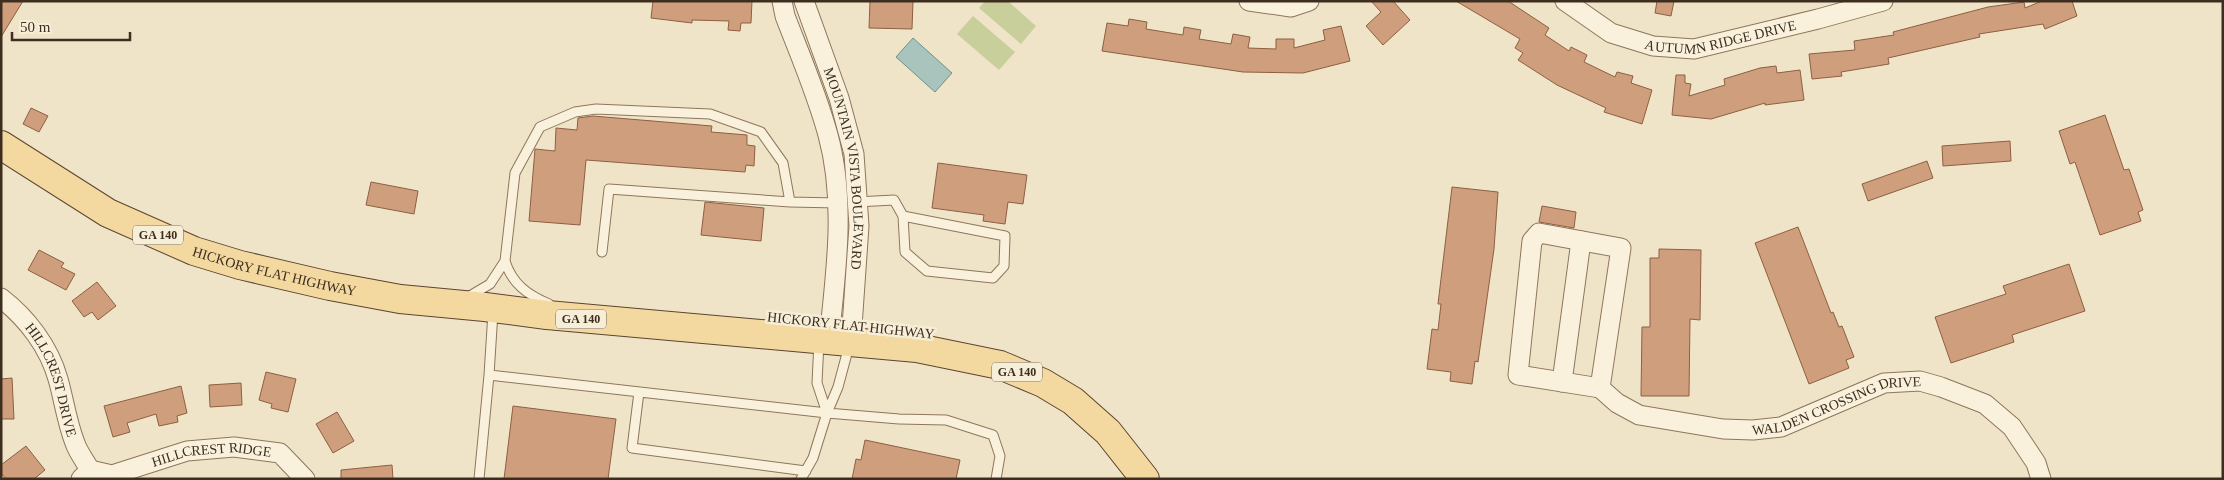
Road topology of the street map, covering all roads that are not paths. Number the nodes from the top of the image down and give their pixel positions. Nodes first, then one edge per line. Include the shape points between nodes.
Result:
1 (782, 1) edge
2 (804, 1) edge
3 (1249, 1) edge
4 (1309, 1) edge
5 (1566, 1) edge
6 (1883, 1) edge
7 (3, 150) edge
8 (790, 202) junction
9 (859, 202) junction
10 (838, 203) junction
11 (903, 216) junction
12 (1581, 241) junction
13 (602, 252) dead end
14 (505, 261) junction
15 (1, 298) edge
16 (451, 304) junction
17 (549, 304) junction
18 (489, 307) junction
19 (836, 332) junction
20 (490, 375) junction
21 (1562, 382) junction
22 (1600, 388) junction
23 (639, 392) junction
24 (827, 413) junction
25 (86, 474) edge
26 (803, 475) edge
27 (305, 479) edge
28 (479, 479) edge
29 (996, 479) edge
30 (1145, 479) edge
31 (1165, 479) edge
32 (2041, 479) edge

1 - 10 street, MOUNTAIN VISTA BOULEVARD via 828,135
2 - 9 street, MOUNTAIN VISTA BOULEVARD via 851,137
3 - 4 street via 1291,7
5 - 6 street, AUTUMN RIDGE DRIVE via 1611,33 1653,46 1694,48
7 - 16 main road, HICKORY FLAT HIGHWAY / GA 140 via 108,213 194,251 354,292
8 - 10 lane
8 - 13 lane via 609,189
8 - 14 lane via 784,163 761,132 710,114 596,109 575,112 540,127 515,173
9 - 10 lane
9 - 11 lane via 894,200
9 - 19 street, MOUNTAIN VISTA BOULEVARD
10 - 19 street, MOUNTAIN VISTA BOULEVARD
11 - 11 lane via 905,252 927,271 993,278 1004,266 1005,236
12 - 21 street
12 - 21 street via 1539,233 1532,241 1518,375
12 - 22 street via 1621,248
14 - 16 lane via 486,287
14 - 17 lane via 518,285
15 - 25 street, HILLCREST DRIVE via 36,334 48,355 58,376
16 - 18 main road, HICKORY FLAT HIGHWAY / GA 140
17 - 18 main road, HICKORY FLAT HIGHWAY / GA 140
17 - 19 main road, HICKORY FLAT HIGHWAY / GA 140
18 - 19 main road, HICKORY FLAT HIGHWAY / GA 140 via 603,321
18 - 20 lane via 494,323
19 - 24 lane via 838,386
19 - 24 lane via 817,383
19 - 30 main road, HICKORY FLAT HIGHWAY / GA 140 via 974,358 1043,383 1092,416 1125,451
19 - 31 main road, HICKORY FLAT HIGHWAY / GA 140 via 974,340 1000,346 1042,363 1091,394 1118,418 1142,444
20 - 23 lane
20 - 28 lane
21 - 22 street
22 - 32 street, WALDEN CROSSING DRIVE via 1617,403 1639,415 1723,429 1753,430 1781,427 1884,383 1920,381 1942,386 1985,404 2012,427 2036,463
23 - 24 lane
23 - 26 lane via 632,448
24 - 26 lane via 813,458
24 - 29 lane via 946,420 993,434 1000,456
25 - 27 street, HILLCREST RIDGE via 112,475 187,451 234,446 280,453

